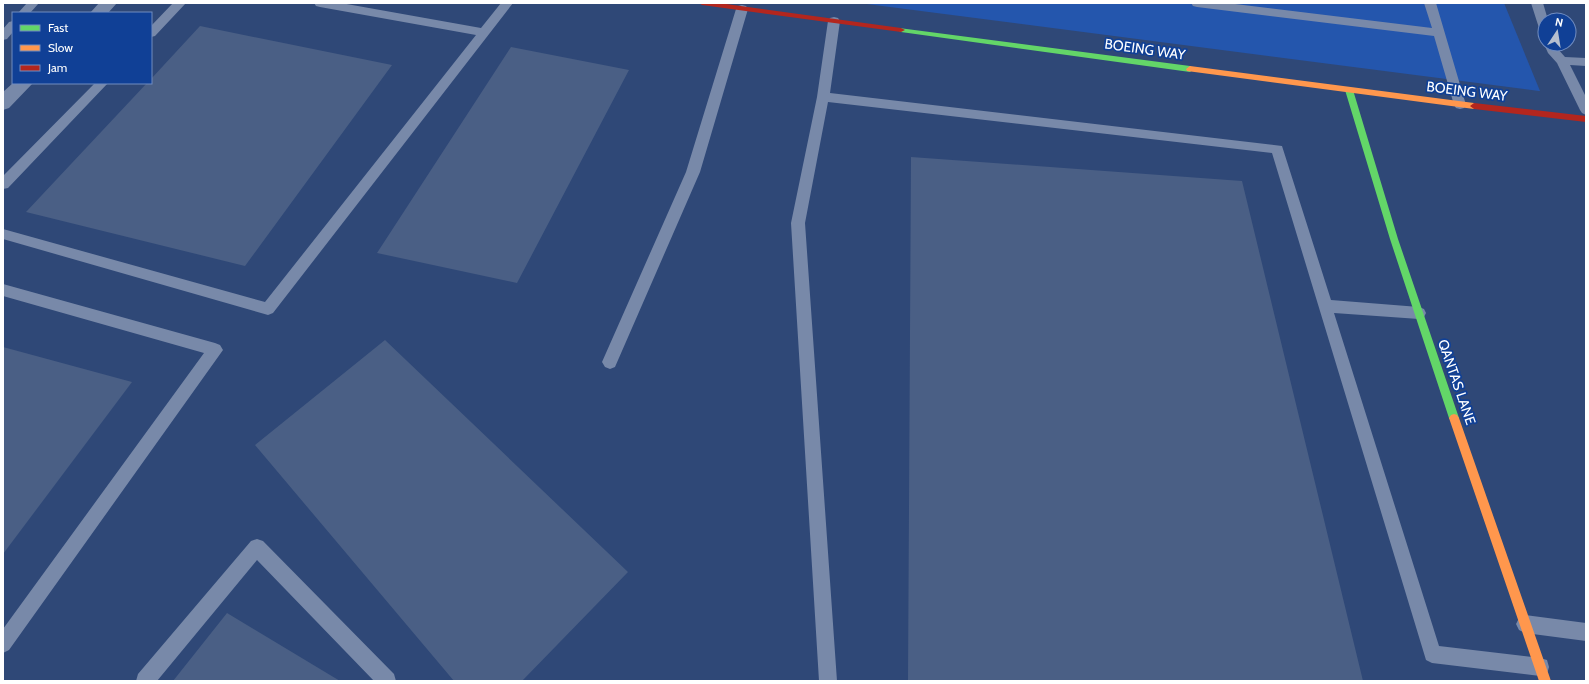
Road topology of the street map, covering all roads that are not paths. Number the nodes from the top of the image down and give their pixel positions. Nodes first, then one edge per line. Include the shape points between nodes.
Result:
1 (33, 3) edge
2 (108, 3) edge
3 (180, 3) edge
4 (320, 3) edge
5 (507, 3) edge
6 (702, 3) edge
7 (1197, 3) edge
8 (1430, 3) edge
9 (759, 7) edge
10 (742, 9) junction
11 (25, 12) edge
12 (99, 12) edge
13 (834, 21) junction
14 (12, 26) edge
15 (152, 32) edge
16 (484, 32) junction
17 (1439, 33) junction
18 (3, 36) edge
19 (1554, 52) edge
20 (1562, 61) junction
21 (1586, 62) edge
22 (101, 84) edge
23 (1349, 90) junction
24 (823, 97) junction
25 (1460, 104) junction
26 (1586, 110) edge
27 (1586, 118) edge
28 (3, 184) edge
29 (3, 234) edge
30 (3, 290) edge
31 (1325, 306) junction
32 (1418, 313) junction
33 (610, 362) dead end
34 (1525, 624) junction
35 (1586, 632) edge
36 (3, 644) edge
37 (1542, 674) edge
38 (144, 681) edge
39 (388, 681) edge
40 (828, 681) edge

1 - 11 lane
2 - 12 street
3 - 15 lane
4 - 16 lane
5 - 16 lane
6 - 10 street, BOEING WAY
7 - 17 lane
8 - 17 lane
9 - 10 street, BOEING WAY
9 - 13 street, BOEING WAY
10 - 33 lane via 693,172
13 - 23 street, BOEING WAY
13 - 24 lane
14 - 18 lane
16 - 29 lane via 268,309
17 - 25 lane
19 - 20 lane
20 - 21 lane
20 - 26 lane
22 - 28 lane
23 - 25 street, BOEING WAY
23 - 32 street, QANTAS LANE
24 - 31 lane via 1277,149
24 - 40 lane via 798,223
25 - 27 street, BOEING WAY
30 - 36 lane via 215,350
31 - 32 lane
31 - 37 lane via 1432,654
32 - 34 street, QANTAS LANE
34 - 35 lane
34 - 37 street, QANTAS LANE
38 - 39 lane via 257,547

